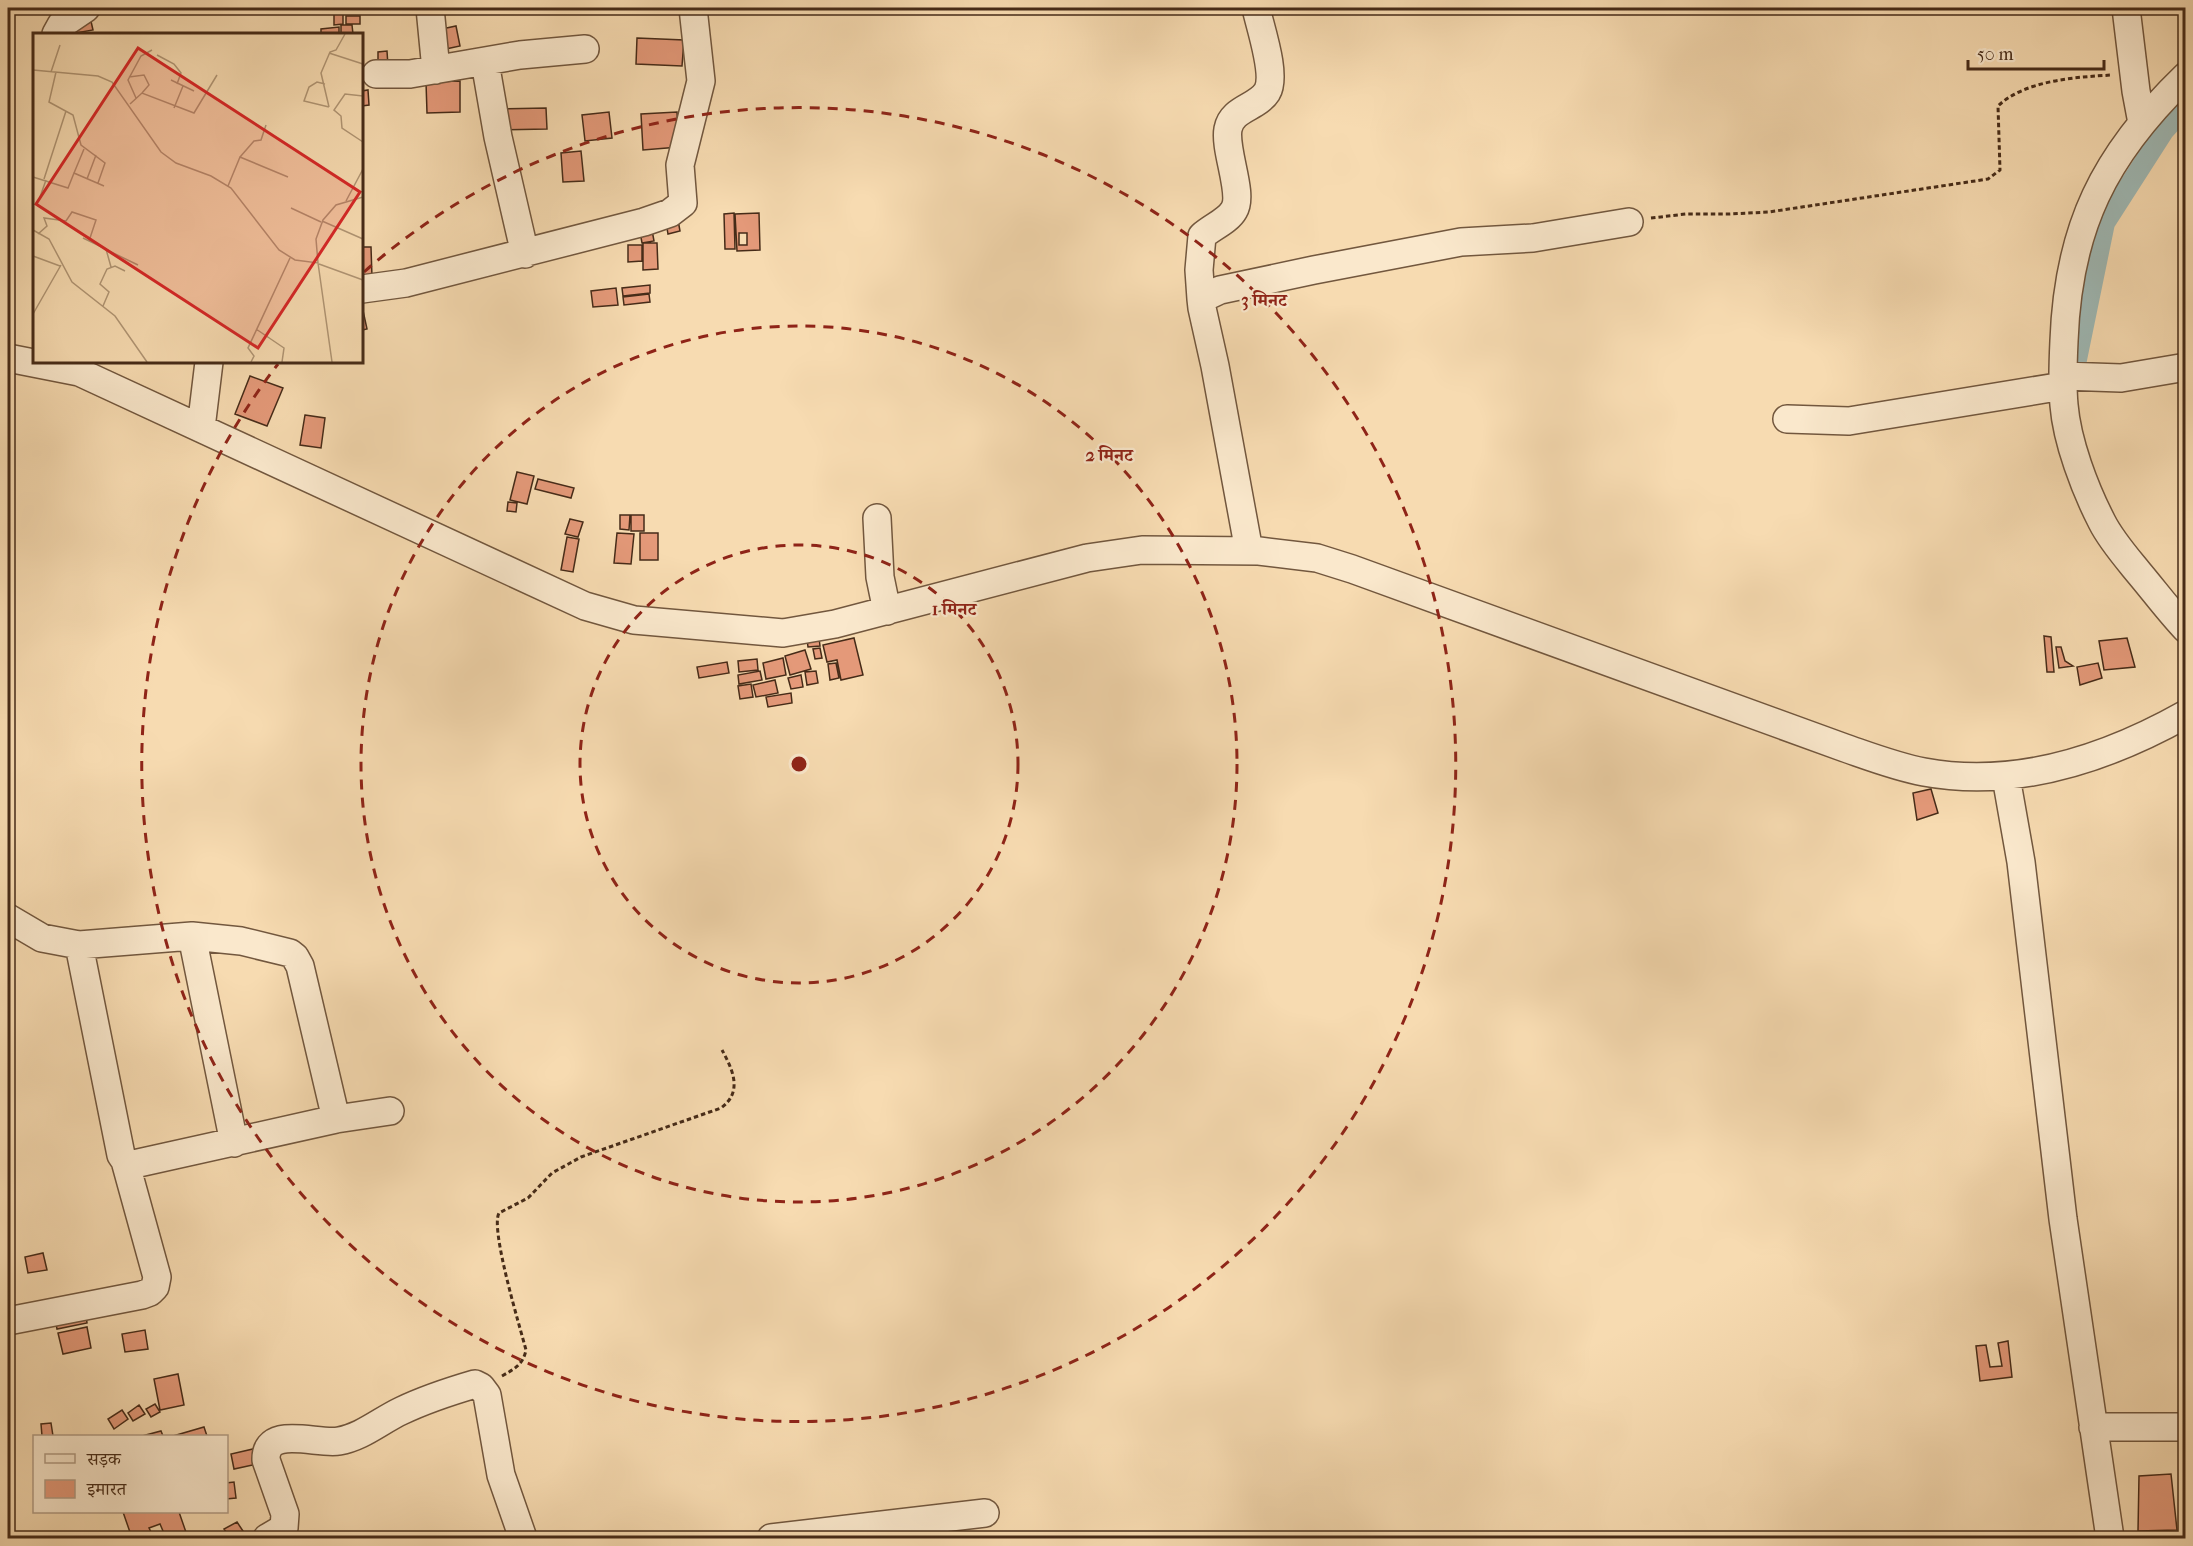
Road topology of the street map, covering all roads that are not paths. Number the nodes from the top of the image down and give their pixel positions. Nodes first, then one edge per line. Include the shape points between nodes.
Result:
1 (86, 8) edge
2 (430, 8) edge
3 (693, 8) edge
4 (1256, 8) edge
5 (2126, 8) edge
6 (56, 33) edge
7 (585, 49) dead end
8 (485, 62) junction
9 (436, 70) junction
10 (376, 74) dead end
11 (2186, 76) edge
12 (2142, 123) junction
13 (1629, 222) road end
14 (525, 254) junction
15 (363, 289) edge
16 (1202, 299) junction
17 (8, 358) edge
18 (33, 363) edge
19 (34, 363) edge
20 (209, 363) edge
21 (2186, 367) edge
22 (2072, 379) junction
23 (1787, 419) dead end
24 (201, 428) junction
25 (877, 518) dead end
26 (1248, 542) junction
27 (887, 610) junction
28 (2186, 629) edge
29 (2186, 714) edge
30 (2006, 777) junction
31 (8, 918) edge
32 (192, 936) junction
33 (80, 945) junction
34 (390, 1111) dead end
35 (336, 1119) junction
36 (234, 1143) junction
37 (125, 1161) junction
38 (8, 1321) edge
39 (2093, 1426) junction
40 (2186, 1427) edge
41 (985, 1513) dead end
42 (267, 1539) edge
43 (523, 1539) edge
44 (771, 1539) edge
45 (2110, 1539) edge

1 - 6 street via 57,28
2 - 9 street
3 - 14 street via 701,81 680,165 683,203 670,213 644,222
4 - 16 street via 1270,83 1263,96 1236,114 1230,123 1228,141 1236,208 1202,236
5 - 12 street
7 - 8 street
8 - 9 street
8 - 14 street
9 - 10 street
11 - 12 street
12 - 22 street via 2101,185 2077,241 2065,305
13 - 16 street via 1533,238 1461,242 1220,290
14 - 15 street via 406,283
16 - 26 street
17 - 18 street
19 - 24 street via 80,372
20 - 24 street
21 - 22 street via 2134,376
22 - 23 street via 1849,421
22 - 28 street via 2066,420 2085,483 2103,524
24 - 27 street via 585,606 634,620 783,633
25 - 27 street via 880,577
26 - 27 street via 1087,558
26 - 30 street via 1352,569 1896,766 1951,776
29 - 30 street via 2086,759
30 - 39 street via 2021,862 2063,1219
31 - 33 street via 42,938
32 - 33 street
32 - 35 street via 241,941 295,957
32 - 36 street
33 - 37 street
34 - 35 street
35 - 36 street
36 - 37 street via 134,1164
37 - 38 street via 153,1258 155,1287 142,1295
39 - 40 street
39 - 45 street
41 - 44 street
42 - 43 street via 284,1528 286,1521 266,1460 270,1444 280,1439 338,1441 360,1435 402,1411 475,1384 487,1395 501,1475

